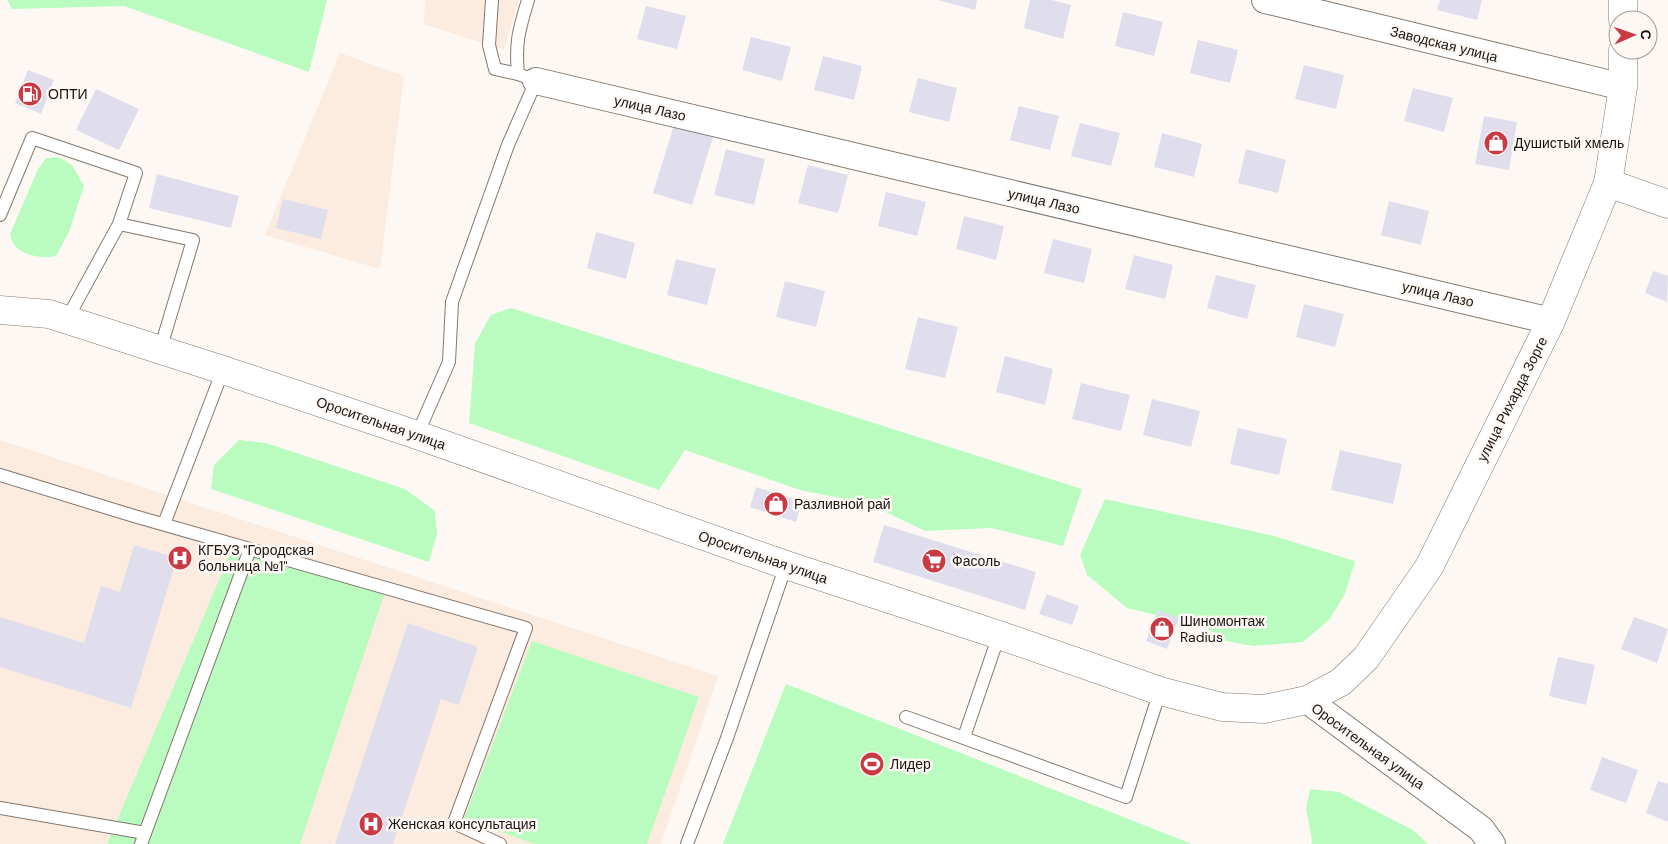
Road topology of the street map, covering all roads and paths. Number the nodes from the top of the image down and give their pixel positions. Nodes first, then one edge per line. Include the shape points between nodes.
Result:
1 (492, 0) edge
2 (528, 0) edge
3 (1265, 0) edge
4 (1623, 60) edge
5 (527, 78) junction
6 (1623, 87) junction
7 (1608, 183) junction
8 (1668, 204) edge
9 (0, 215) edge
10 (119, 224) junction
11 (0, 310) edge
12 (67, 319) junction
13 (1551, 321) junction
14 (160, 350) junction
15 (223, 370) junction
16 (416, 435) junction
17 (0, 475) edge
18 (164, 524) junction
19 (250, 549) junction
20 (786, 565) junction
21 (999, 635) junction
22 (1160, 691) junction
23 (1307, 700) junction
24 (906, 717) dead end
25 (964, 737) junction
26 (0, 808) edge
27 (143, 838) edge
28 (500, 844) edge
29 (687, 844) edge
30 (1492, 844) edge

1 - 5 lane via 489,45 495,69
2 - 5 lane via 516,38
3 - 6 street, Заводская улица
4 - 6 main road, улица Рихарда Зорге
5 - 13 street, улица Лазо
5 - 16 lane via 508,145 452,302 449,362
6 - 7 main road, улица Рихарда Зорге
7 - 8 main road
7 - 13 main road, улица Рихарда Зорге
9 - 10 lane via 32,138 136,174
10 - 12 lane
10 - 14 lane via 193,240
11 - 12 main road, Оросительная улица via 49,314
12 - 14 main road, Оросительная улица
13 - 23 main road, улица Рихарда Зорге via 1429,567 1366,658 1341,682
14 - 15 main road, Оросительная улица
15 - 16 main road, Оросительная улица
15 - 18 lane
16 - 20 main road, Оросительная улица
17 - 18 lane
18 - 19 lane
19 - 27 lane
19 - 28 lane via 526,628 454,823
20 - 21 main road, Оросительная улица
20 - 29 lane via 728,738
21 - 22 main road, Оросительная улица
21 - 25 lane
22 - 23 main road, Оросительная улица via 1222,707 1264,710
22 - 25 lane via 1126,797
23 - 30 street, Оросительная улица via 1481,829
24 - 25 lane
26 - 27 lane

